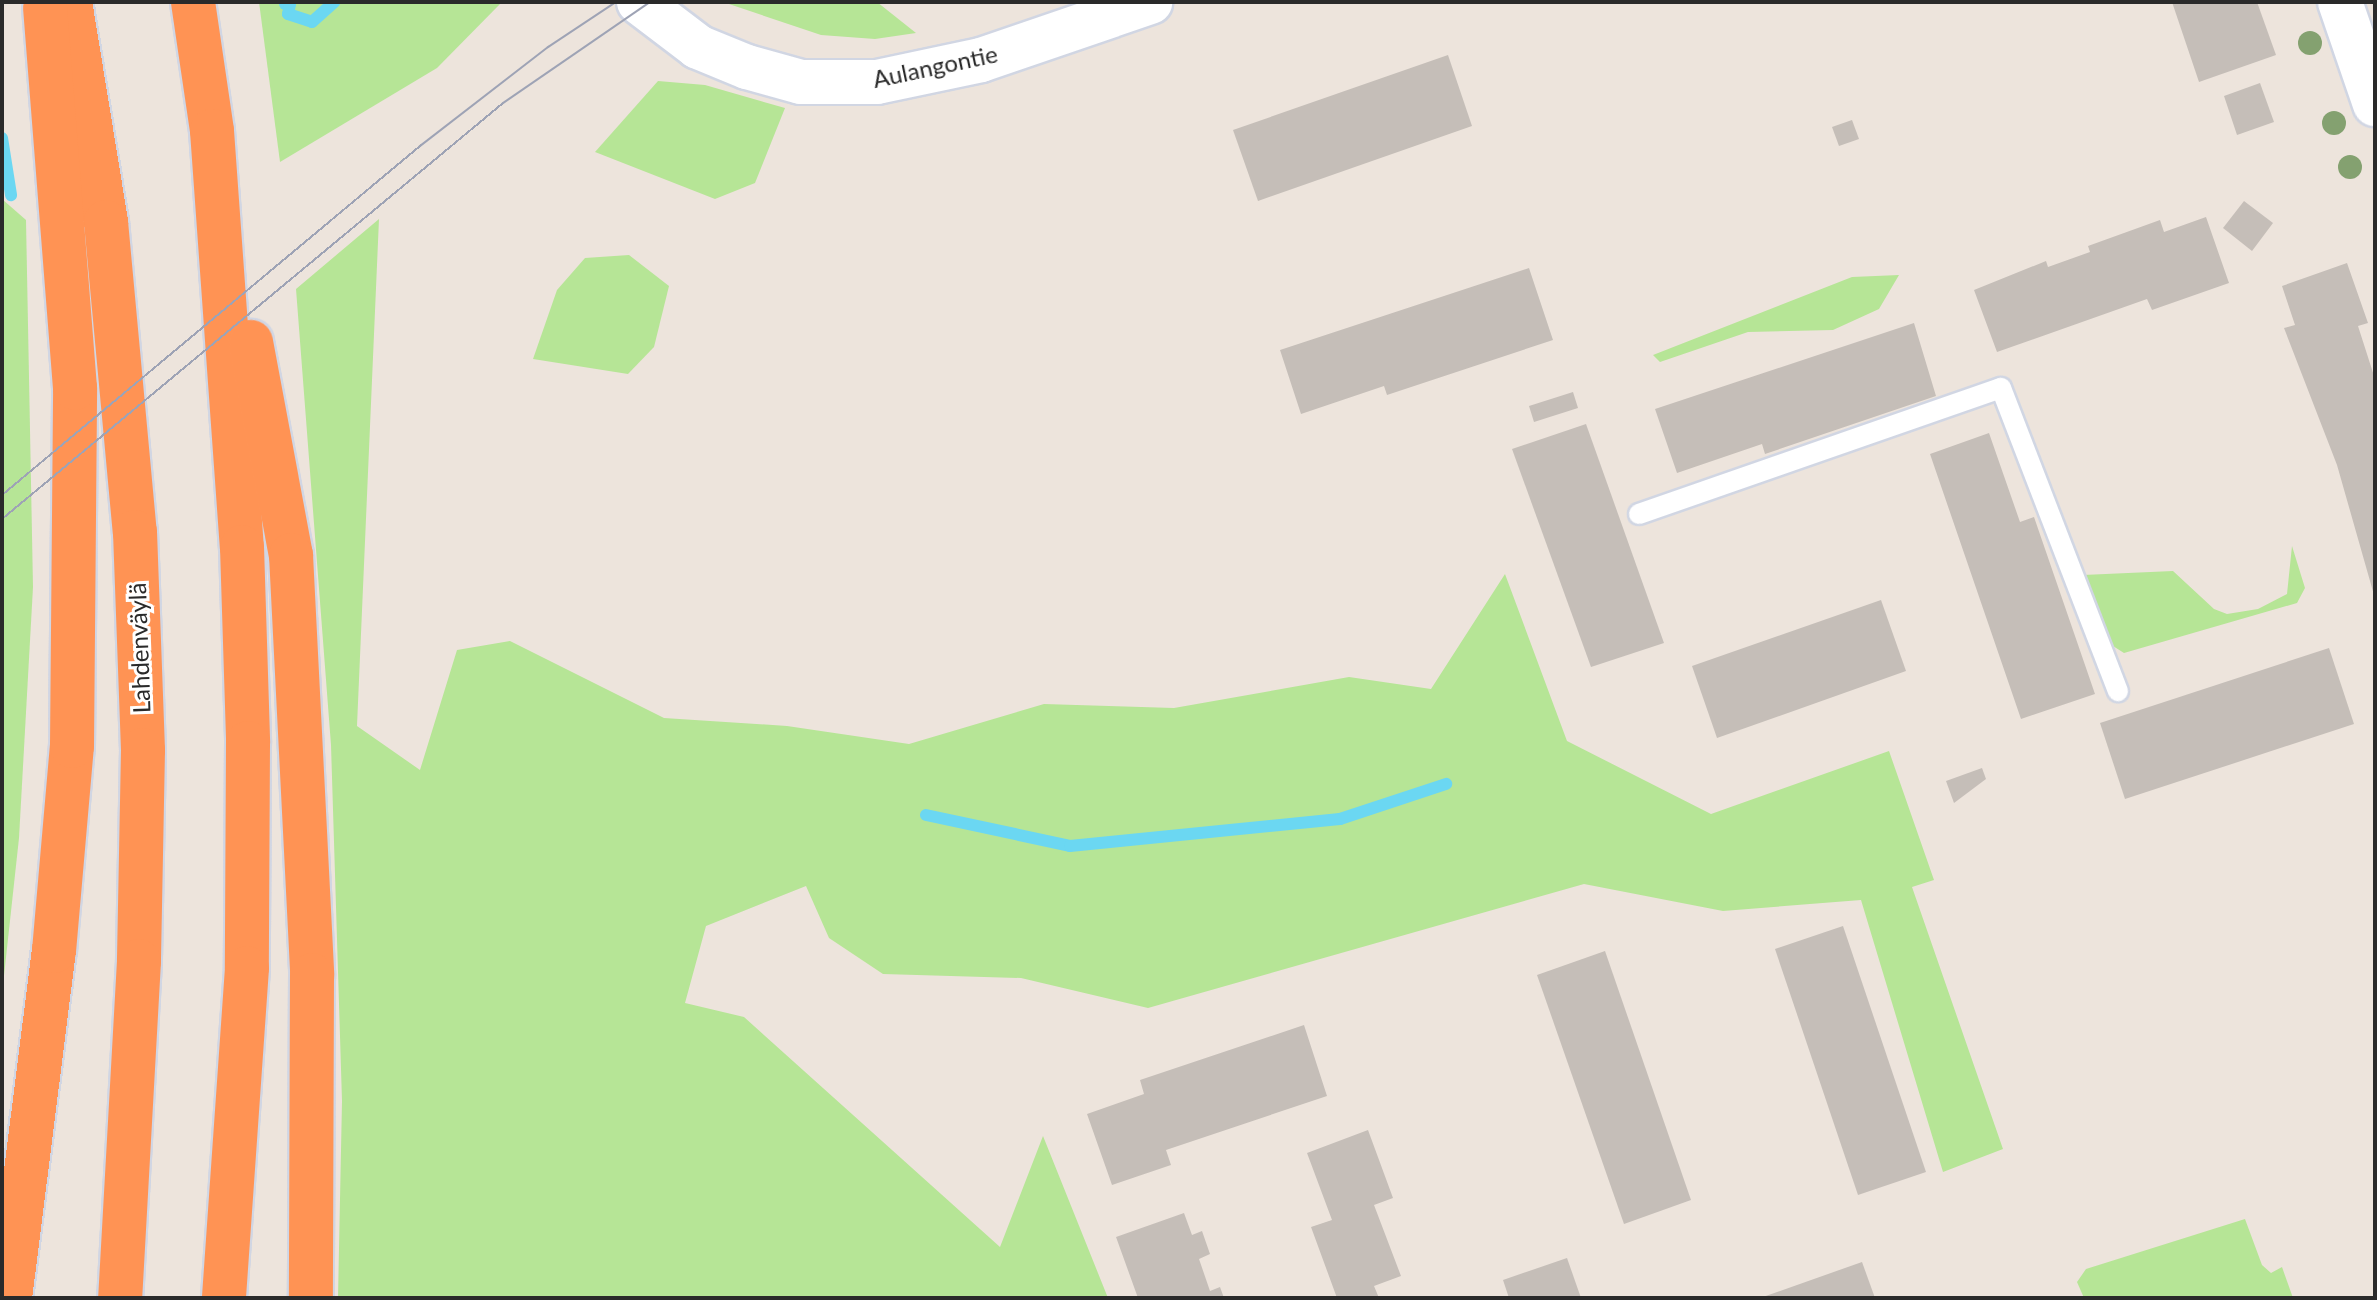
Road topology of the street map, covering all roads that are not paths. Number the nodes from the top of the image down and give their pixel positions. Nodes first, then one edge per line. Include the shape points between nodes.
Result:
1 (44, 2) edge
2 (70, 2) edge
3 (193, 2) edge
4 (639, 2) edge
5 (1150, 2) edge
6 (2355, 17) edge
7 (2375, 104) edge
8 (212, 131) junction
9 (1639, 514) dead end
10 (2118, 691) dead end
11 (10, 1298) edge
12 (120, 1298) edge
13 (224, 1298) edge
14 (311, 1298) edge

1 - 11 highway via 75,388 72,746 54,951
2 - 12 highway, Lahdenväylä via 106,222 137,579 143,750 139,961
3 - 8 highway
4 - 5 street, Aulangontie via 698,47 801,82 862,82 981,60
6 - 7 street
8 - 13 highway via 242,547 248,743 247,968
8 - 14 highway via 291,555 312,975
9 - 10 lane via 2001,388

